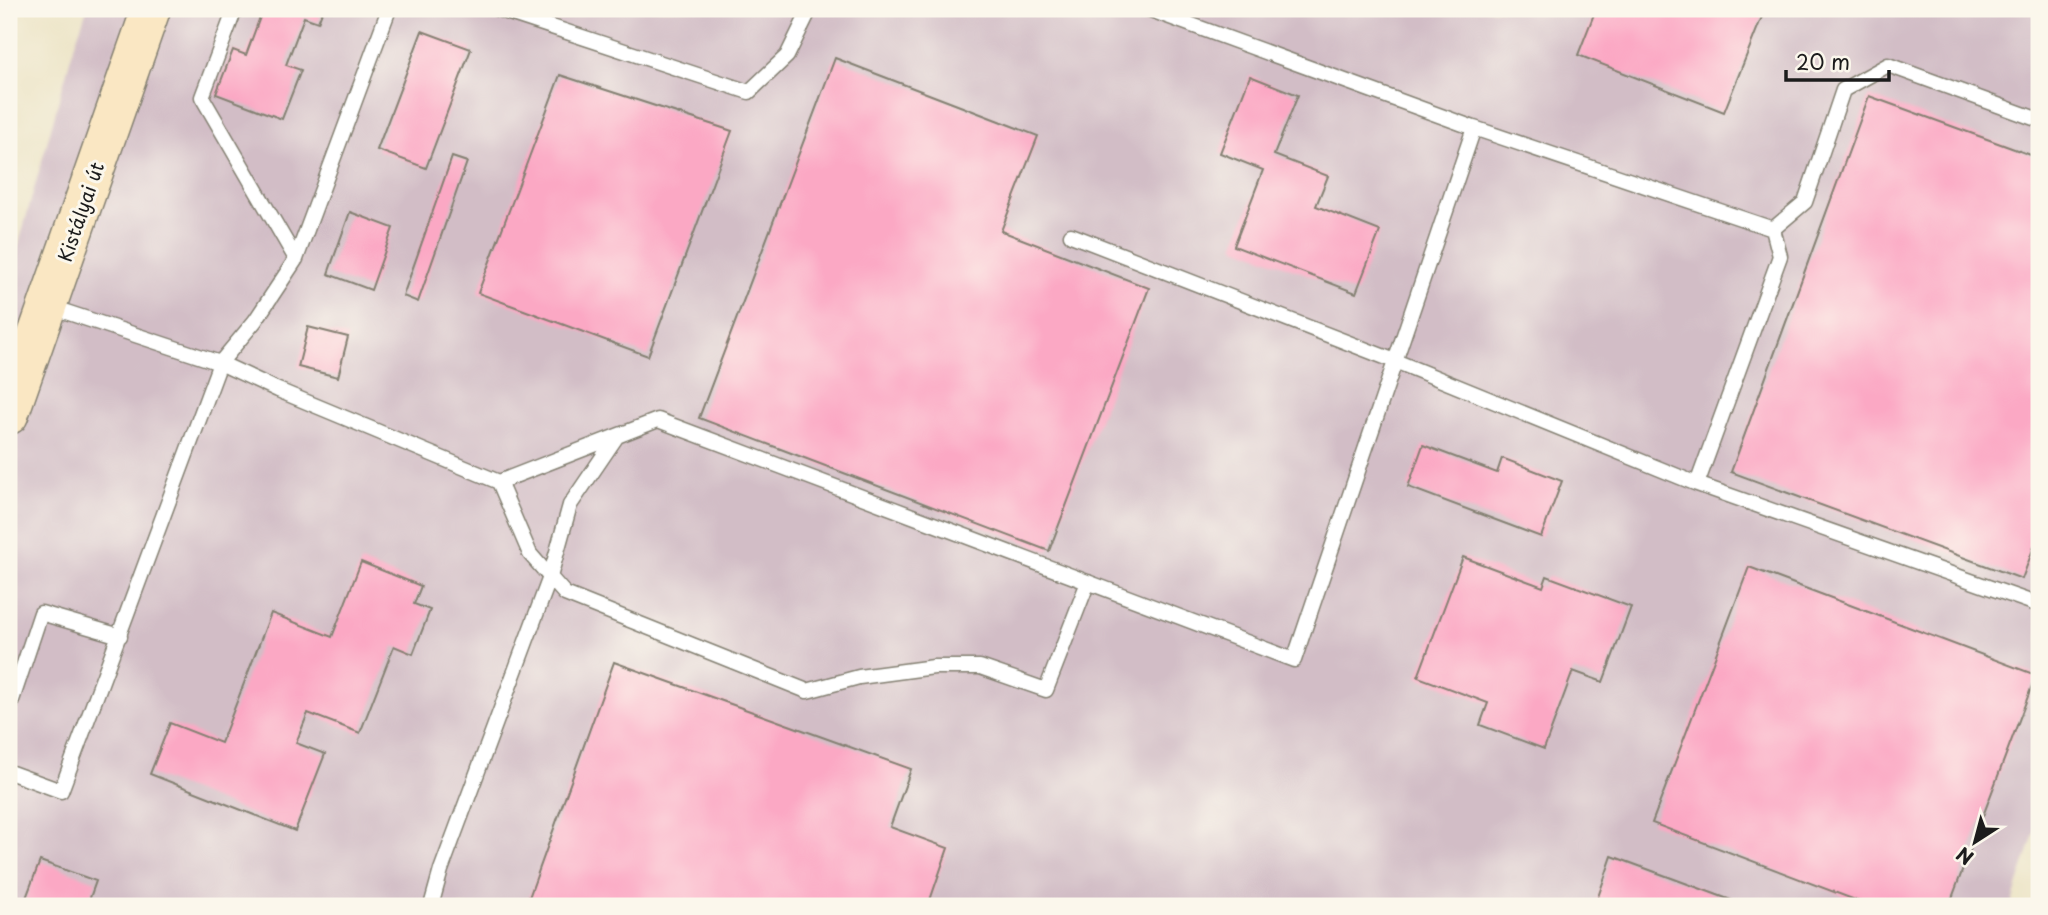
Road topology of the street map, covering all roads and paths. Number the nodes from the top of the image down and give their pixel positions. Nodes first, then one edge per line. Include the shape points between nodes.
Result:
1 (151, 9) edge
2 (235, 9) edge
3 (389, 9) edge
4 (497, 9) edge
5 (810, 9) edge
6 (1148, 9) edge
7 (2039, 120) edge
8 (1474, 128) junction
9 (1773, 229) junction
10 (1071, 235) dead end
11 (296, 259) junction
12 (48, 306) junction
13 (1395, 361) junction
14 (220, 363) junction
15 (9, 415) edge
16 (617, 436) junction
17 (499, 482) junction
18 (1697, 484) junction
19 (550, 577) junction
20 (1088, 582) junction
21 (2039, 605) edge
22 (120, 636) junction
23 (9, 709) edge
24 (9, 772) edge
25 (431, 906) edge

1 - 12 main road, Kistályai út
2 - 11 lane via 202,97
3 - 11 lane
4 - 5 lane via 749,92 788,56
6 - 8 lane
7 - 9 lane via 1888,65 1843,90 1805,202
8 - 9 lane
8 - 13 lane
9 - 18 lane via 1780,256
10 - 13 lane
11 - 14 lane
12 - 14 lane
12 - 15 main road, Kistályai út
13 - 18 lane
13 - 20 lane via 1294,660
14 - 17 lane
14 - 22 lane
16 - 17 lane
16 - 19 lane via 570,505
16 - 20 lane via 658,420
17 - 19 lane via 530,554
18 - 21 lane
19 - 20 lane via 565,594 807,691 859,677 933,667 980,667 1046,690
19 - 25 lane
22 - 23 lane via 41,613
22 - 24 lane via 61,791

